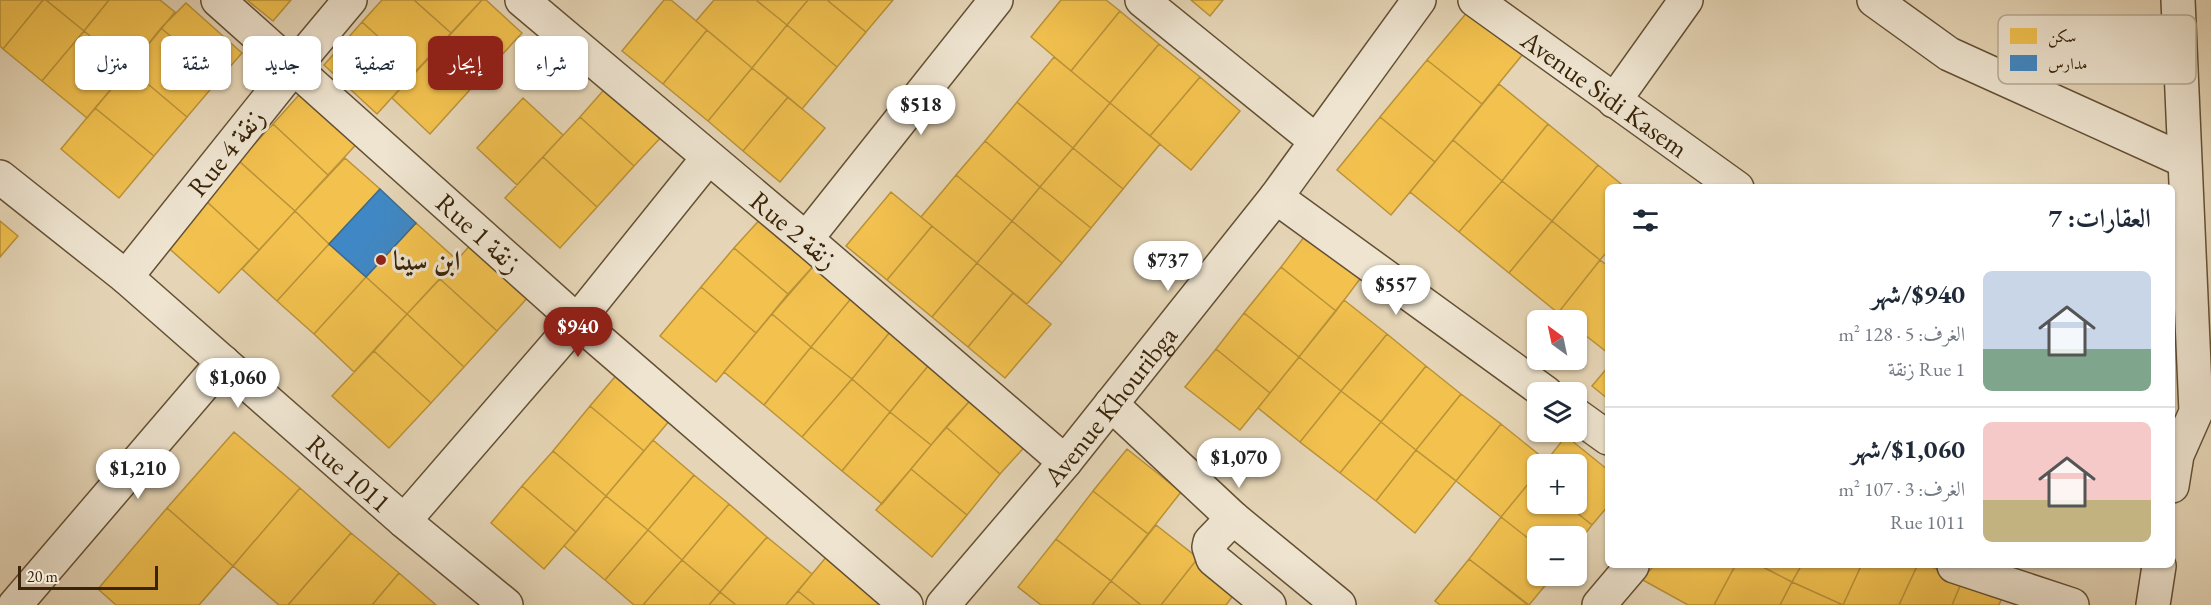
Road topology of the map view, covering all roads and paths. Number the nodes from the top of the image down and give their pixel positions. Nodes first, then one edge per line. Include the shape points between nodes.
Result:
1 (218, 0) edge
2 (350, 0) edge
3 (996, 0) edge
4 (1142, 0) edge
5 (1419, 0) edge
6 (1475, 0) edge
7 (1686, 0) edge
8 (1874, 0) edge
9 (2178, 0) edge
10 (534, 4) edge
11 (2178, 15) edge
12 (259, 36) edge
13 (320, 36) edge
14 (1998, 76) edge
15 (2015, 84) edge
16 (2181, 84) edge
17 (276, 90) edge
18 (320, 90) edge
19 (1614, 101) junction
20 (1316, 141) junction
21 (708, 158) junction
22 (2183, 160) junction
23 (0, 177) edge
24 (1731, 184) edge
25 (1275, 198) junction
26 (806, 239) junction
27 (126, 277) junction
28 (577, 321) junction
29 (223, 362) junction
30 (1531, 382) edge
31 (1111, 404) junction
32 (2193, 410) edge
33 (1587, 423) edge
34 (1605, 436) edge
35 (1065, 462) junction
36 (2175, 467) edge
37 (1233, 518) junction
38 (404, 521) junction
39 (1630, 568) edge
40 (1960, 568) edge
41 (2159, 568) edge
42 (15, 605) edge
43 (506, 605) edge
44 (906, 605) edge
45 (944, 605) edge
46 (1269, 605) edge
47 (1340, 605) edge
48 (1599, 605) edge
49 (2072, 605) edge
50 (2153, 605) edge

1 - 12 street, Rue 1 زنقة
2 - 13 street, Rue 4 زنقة
3 - 26 street
4 - 20 street
5 - 20 street, Avenue Khouribga
6 - 19 street, Avenue Sidi Kasem
7 - 19 street
8 - 14 street via 1949,54
9 - 11 street
10 - 21 street, Rue 2 زنقة
15 - 22 street
16 - 22 street
17 - 27 street, Rue 4 زنقة
18 - 28 street, Rue 1 زنقة
19 - 24 street, Avenue Sidi Kasem
20 - 25 street, Avenue Khouribga
21 - 26 street, Rue 2 زنقة
21 - 28 street
22 - 32 street
23 - 27 street, Rue 1011
25 - 30 street
25 - 31 street, Avenue Khouribga
26 - 35 street, Rue 2 زنقة
27 - 29 street, Rue 1011
28 - 38 street
28 - 44 street, Rue 1 زنقة
29 - 38 street, Rue 1011
29 - 42 street
31 - 35 street, Avenue Khouribga
31 - 37 street
32 - 36 street
33 - 34 street
35 - 45 street, Avenue Khouribga
37 - 46 street via 1210,542 1212,559
37 - 47 street
38 - 43 street, Rue 1011
39 - 48 street
40 - 49 street
41 - 50 street

